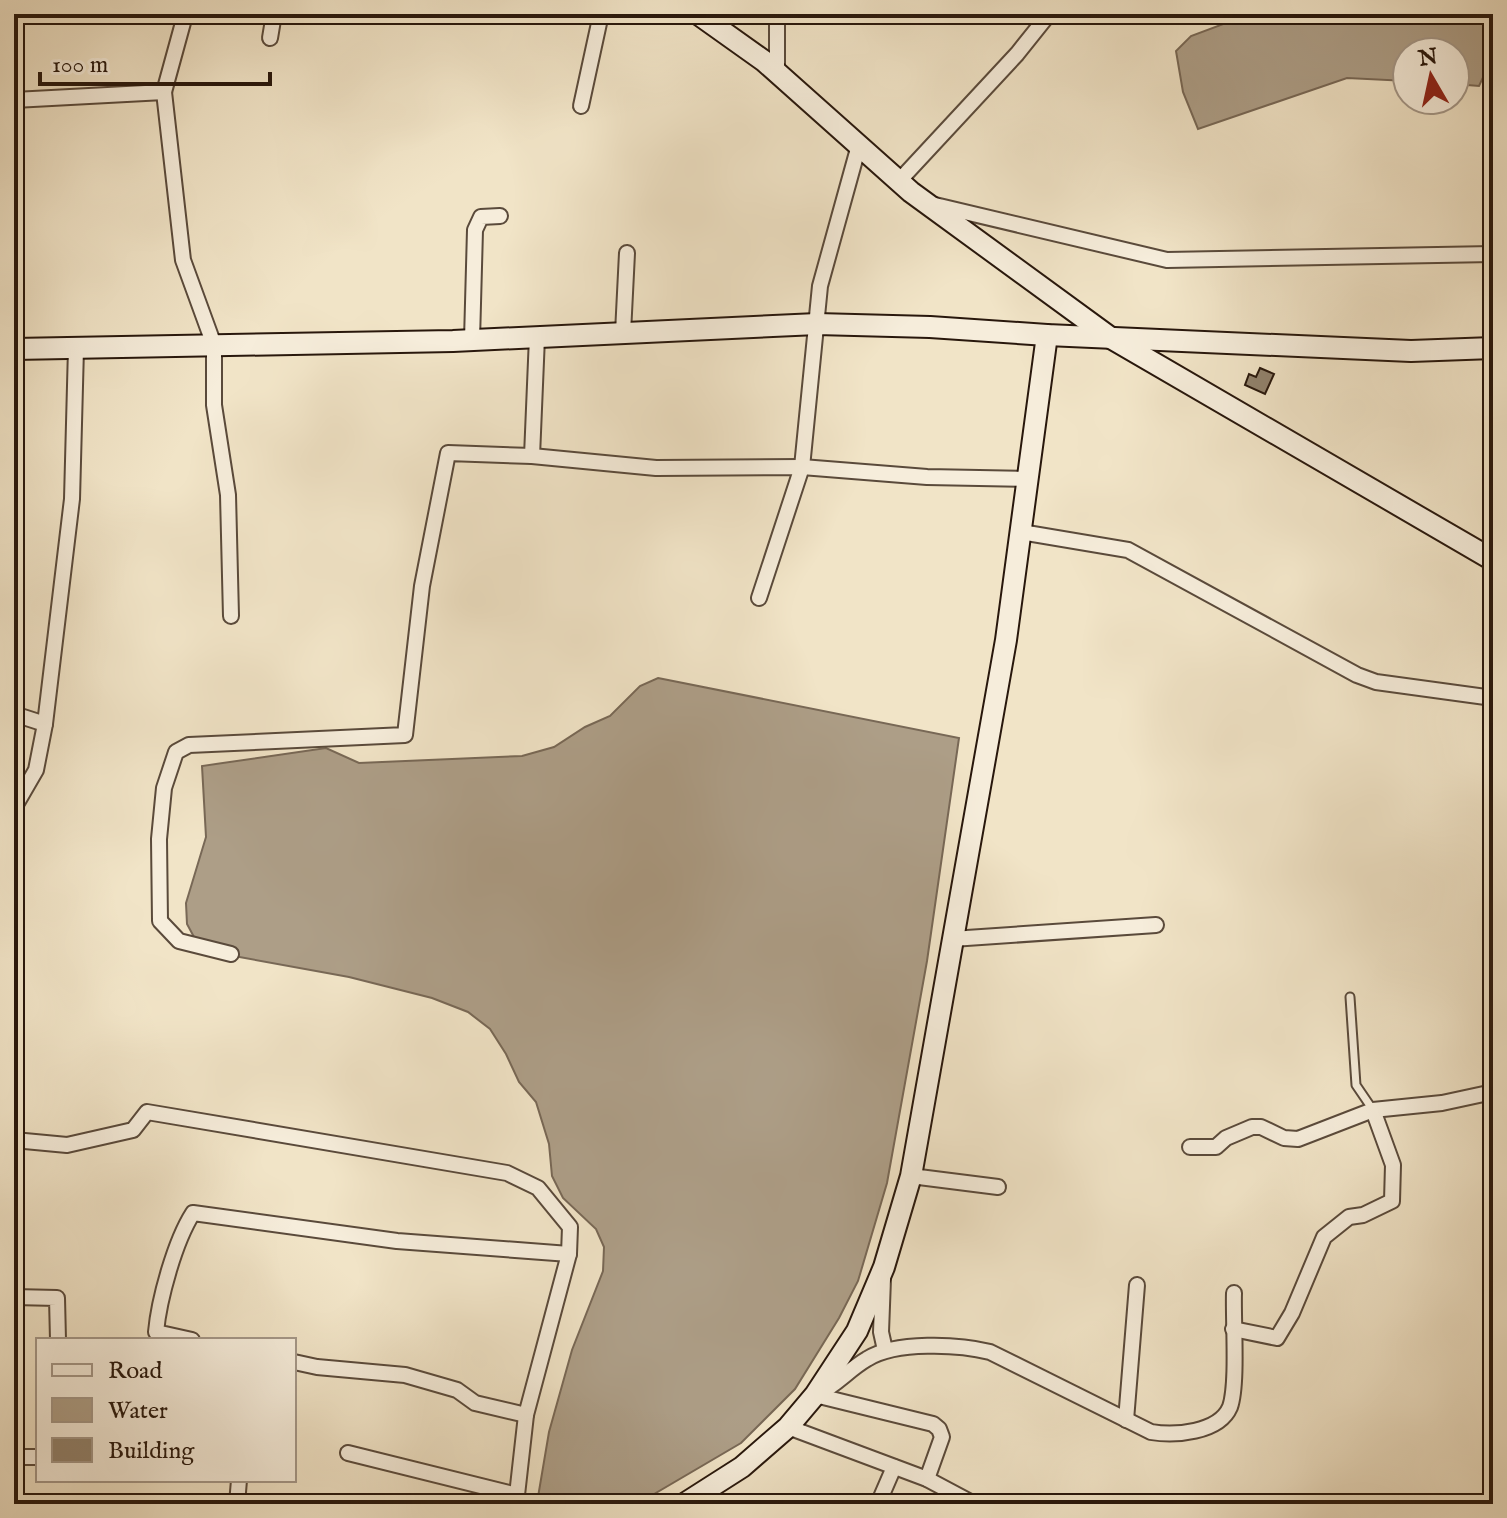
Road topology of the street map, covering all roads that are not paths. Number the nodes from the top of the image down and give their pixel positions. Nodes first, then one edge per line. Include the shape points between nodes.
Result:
1 (183, 14) edge
2 (274, 14) edge
3 (601, 14) edge
4 (698, 14) edge
5 (777, 14) edge
6 (1049, 14) edge
7 (270, 38) dead end
8 (777, 72) junction
9 (164, 92) junction
10 (14, 100) edge
11 (581, 106) dead end
12 (859, 145) junction
13 (899, 181) junction
14 (927, 204) junction
15 (500, 216) dead end
16 (627, 253) dead end
17 (1493, 254) edge
18 (817, 324) junction
19 (623, 333) junction
20 (1047, 335) junction
21 (537, 337) junction
22 (1111, 338) junction
23 (472, 340) junction
24 (214, 345) junction
25 (76, 348) junction
26 (1493, 348) edge
27 (14, 349) edge
28 (532, 456) junction
29 (802, 467) junction
30 (1028, 479) junction
31 (1021, 532) junction
32 (1493, 560) edge
33 (759, 598) dead end
34 (231, 616) dead end
35 (1493, 698) edge
36 (14, 714) edge
37 (45, 724) junction
38 (14, 808) edge
39 (1156, 925) dead end
40 (952, 939) junction
41 (231, 954) dead end
42 (1350, 997) dead end
43 (1493, 1092) edge
44 (1373, 1110) junction
45 (14, 1140) edge
46 (1190, 1147) dead end
47 (911, 1176) junction
48 (998, 1187) dead end
49 (569, 1254) junction
50 (884, 1267) junction
51 (1137, 1285) dead end
52 (1234, 1293) dead end
53 (14, 1297) edge
54 (1233, 1329) junction
55 (58, 1338) edge
56 (183, 1338) edge
57 (885, 1350) junction
58 (296, 1362) edge
59 (815, 1395) junction
60 (526, 1415) junction
61 (1126, 1420) junction
62 (788, 1427) junction
63 (348, 1453) dead end
64 (14, 1457) edge
65 (36, 1457) edge
66 (894, 1467) junction
67 (927, 1479) junction
68 (239, 1482) edge
69 (517, 1499) edge
70 (237, 1504) edge
71 (684, 1504) edge
72 (878, 1504) edge
73 (974, 1504) edge

1 - 9 street
2 - 7 street
3 - 11 street
4 - 8 street
5 - 8 street
6 - 13 street
8 - 12 street
9 - 10 street
9 - 24 street via 183,260
12 - 13 street
12 - 18 street via 820,286
13 - 14 street
14 - 17 street via 1167,260
14 - 22 street
15 - 23 street via 481,217 475,230
16 - 19 street
18 - 19 street
18 - 20 street
18 - 29 street
19 - 21 street
20 - 22 street
20 - 30 street
21 - 23 street
21 - 28 street
22 - 26 street via 1411,351
22 - 32 street
23 - 24 street
24 - 25 street
24 - 34 street via 214,405 228,495
25 - 27 street
25 - 37 street via 72,499
28 - 29 street via 656,468
28 - 41 street via 448,453 422,586 405,735 189,745 176,752 164,788 159,839 160,921 179,941
29 - 30 street
29 - 33 street
30 - 31 street
31 - 35 street via 1128,550 1376,682
31 - 40 street
36 - 37 street
37 - 38 street via 36,770
39 - 40 street
40 - 47 street
42 - 44 lane via 1356,1085
43 - 44 street
44 - 46 street via 1298,1139 1252,1127 1216,1147
44 - 54 street via 1393,1165 1392,1201 1349,1217 1324,1237 1277,1338
45 - 49 street via 67,1145 133,1130 147,1112 507,1173 538,1188 570,1227
47 - 48 street
47 - 50 street
49 - 56 street via 397,1241 193,1213 183,1229 157,1315 156,1332
49 - 60 street
50 - 57 street
50 - 59 street via 857,1331
51 - 61 street
52 - 54 street
53 - 55 street via 57,1298
54 - 61 street via 1233,1388 1229,1408 1219,1421 1169,1435
57 - 59 street
57 - 61 street via 912,1346 990,1352
58 - 60 street via 405,1375 457,1390 475,1403
59 - 62 street
59 - 67 street via 933,1424 942,1437
60 - 69 street
62 - 66 street
62 - 71 street via 742,1467
63 - 69 street
64 - 65 street
66 - 67 street
66 - 72 street
67 - 73 street
68 - 70 street

